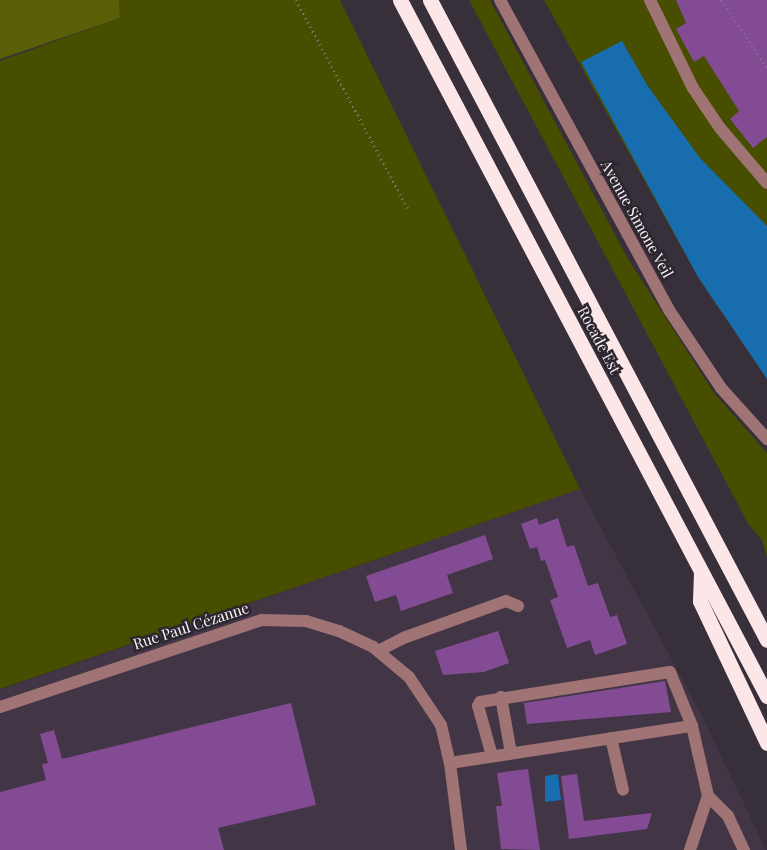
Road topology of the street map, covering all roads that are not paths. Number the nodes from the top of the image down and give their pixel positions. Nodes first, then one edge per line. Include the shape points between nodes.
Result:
1 (400, 0) edge
2 (430, 0) edge
3 (500, 0) edge
4 (650, 0) edge
5 (767, 183) edge
6 (767, 439) edge
7 (701, 572) junction
8 (746, 601) junction
9 (518, 606) dead end
10 (767, 614) edge
11 (767, 640) edge
12 (378, 651) junction
13 (767, 696) edge
14 (500, 697) junction
15 (0, 707) edge
16 (692, 726) junction
17 (611, 738) junction
18 (767, 743) edge
19 (511, 752) junction
20 (492, 756) junction
21 (450, 763) junction
22 (623, 790) dead end
23 (708, 796) junction
24 (461, 850) edge
25 (690, 850) edge
26 (744, 850) edge

1 - 7 highway, Rocade Est
2 - 8 highway, Rocade Est
3 - 6 street, Avenue Simone Veil via 669,310 721,388
4 - 5 street via 693,88 720,128
7 - 13 highway, Rocade Est
7 - 18 highway via 700,600
8 - 10 highway
8 - 11 highway, Rocade Est
9 - 12 street via 506,601 406,637
12 - 15 street, Rue Paul Cézanne via 339,631 306,621 261,620
12 - 21 street, Rue Paul Cézanne via 409,677 427,701 441,725
14 - 16 street via 670,672
14 - 19 street
14 - 20 street via 480,702 478,706
16 - 17 street
16 - 23 street
17 - 19 street
17 - 22 street
19 - 20 street
20 - 21 street
21 - 24 street, Rue Paul Cézanne
23 - 25 street
23 - 26 street via 728,816

